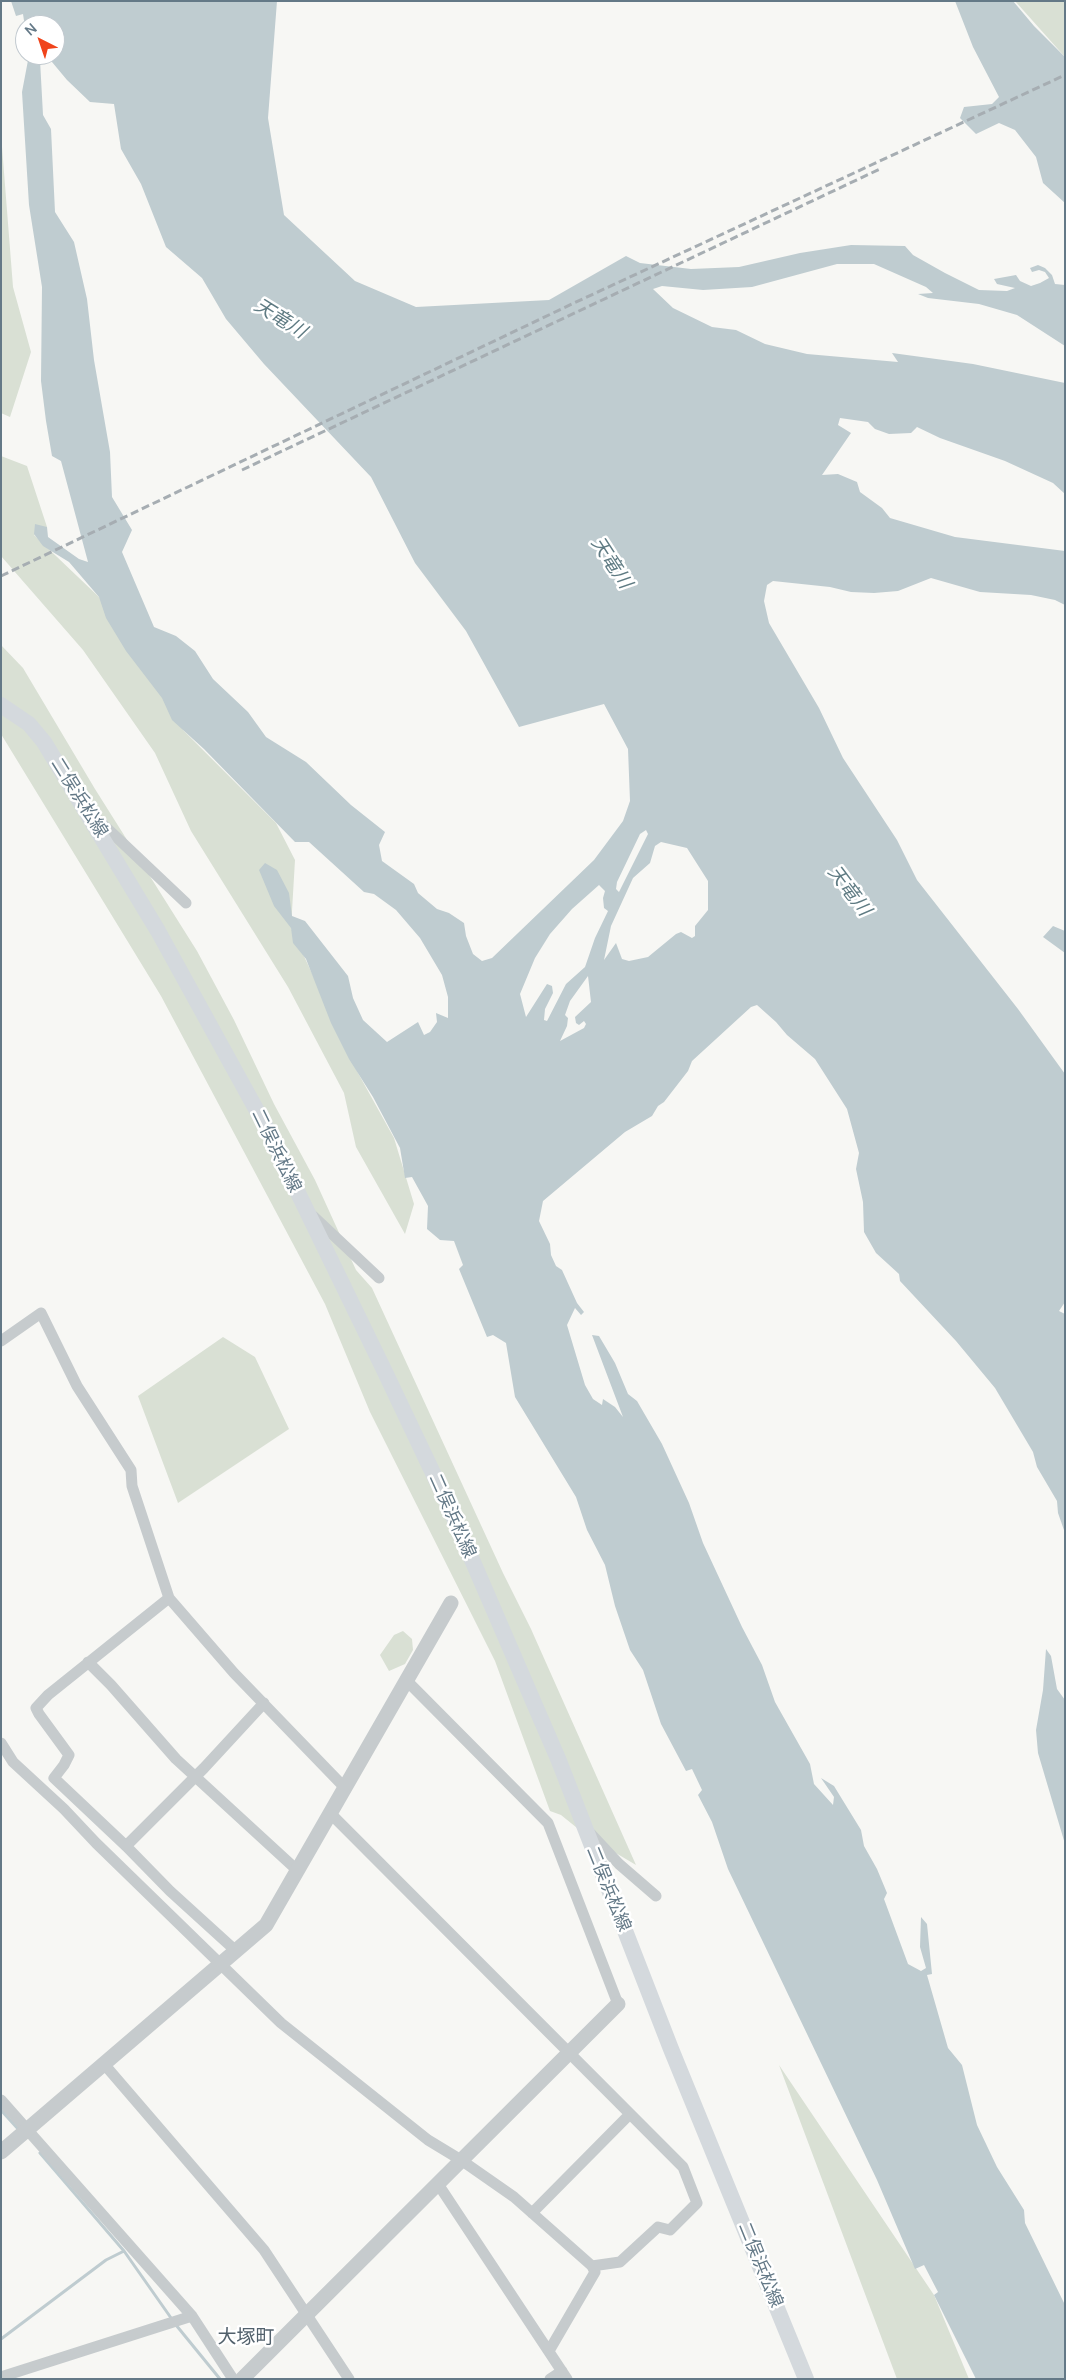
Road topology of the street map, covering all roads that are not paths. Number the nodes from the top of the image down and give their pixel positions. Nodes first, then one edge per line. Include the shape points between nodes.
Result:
1 (1, 705) edge
2 (87, 810) junction
3 (186, 903) dead end
4 (305, 1210) junction
5 (379, 1278) dead end
6 (1, 1341) edge
7 (170, 1598) junction
8 (452, 1603) dead end
9 (88, 1662) junction
10 (407, 1681) junction
11 (264, 1703) junction
12 (1, 1743) edge
13 (194, 1778) junction
14 (346, 1789) junction
15 (332, 1814) junction
16 (582, 1825) junction
17 (126, 1846) junction
18 (298, 1871) junction
19 (656, 1896) dead end
20 (236, 1951) junction
21 (222, 1964) junction
22 (618, 2004) joint
23 (569, 2052) junction
24 (104, 2064) junction
25 (1, 2100) edge
26 (630, 2114) junction
27 (27, 2130) junction
28 (1, 2152) edge
29 (461, 2160) junction
30 (438, 2184) junction
31 (532, 2214) junction
32 (592, 2266) junction
33 (307, 2315) junction
34 (192, 2316) junction
35 (549, 2351) junction
36 (565, 2375) edge
37 (1, 2377) edge
38 (233, 2379) edge
39 (242, 2379) edge
40 (349, 2379) edge
41 (550, 2379) edge
42 (806, 2379) edge

1 - 2 main road, 二俣浜松線 via 29,724 44,742
2 - 3 street
2 - 4 main road, 二俣浜松線 via 158,931 257,1112
4 - 5 street
4 - 16 main road, 二俣浜松線 via 451,1511 559,1762
6 - 7 street via 42,1313 77,1386 131,1470 132,1486
7 - 9 street
7 - 11 street
8 - 10 street
9 - 13 street
9 - 17 street via 36,1708 69,1755 54,1778
10 - 14 street
10 - 22 street via 548,1823
11 - 13 street
11 - 14 street
12 - 21 street via 12,1762
13 - 17 street
13 - 18 street
14 - 15 street
15 - 18 street
15 - 23 street
16 - 19 street via 619,1864
16 - 42 main road, 二俣浜松線
17 - 20 street
18 - 20 street via 266,1925
20 - 21 street
21 - 24 street
21 - 29 street via 281,2023 428,2140
22 - 23 street
23 - 26 street
23 - 29 street
24 - 27 street
24 - 33 street via 264,2250
25 - 27 street
26 - 31 street
26 - 32 street via 683,2167 697,2203 670,2230 658,2227 620,2262
27 - 28 street
27 - 34 street
29 - 30 street
29 - 31 street via 514,2197
30 - 33 street
30 - 35 street
31 - 32 street
32 - 35 street via 595,2272
33 - 39 street
33 - 40 street
34 - 37 street
34 - 38 street
35 - 36 street
36 - 41 street

